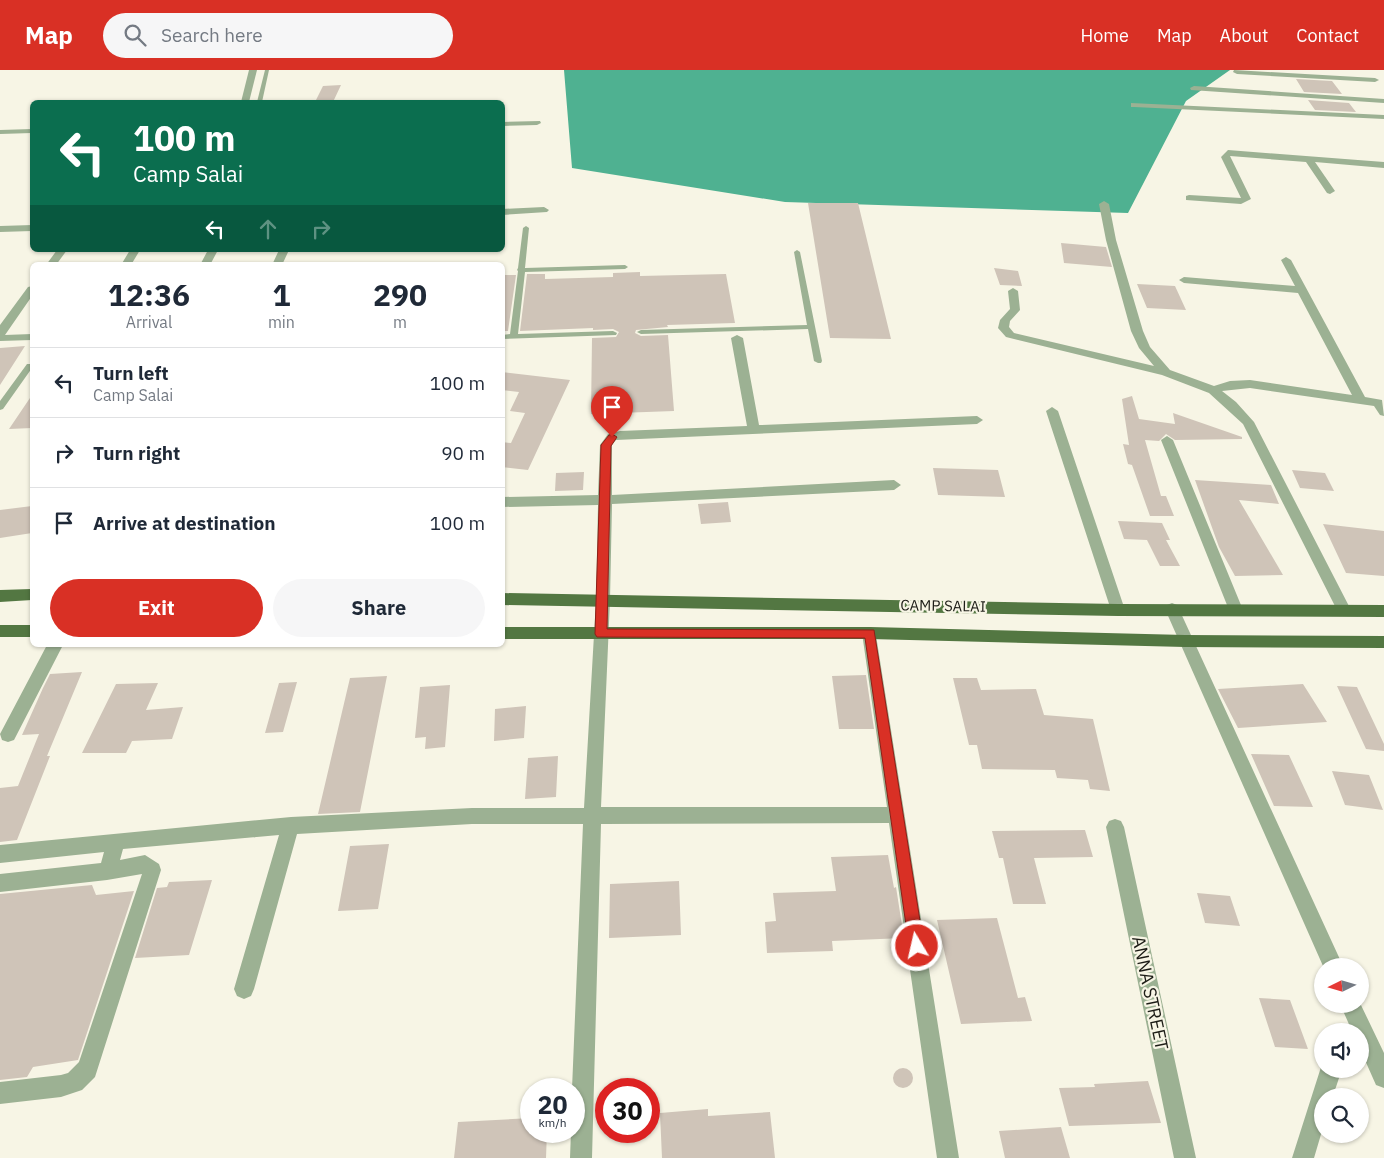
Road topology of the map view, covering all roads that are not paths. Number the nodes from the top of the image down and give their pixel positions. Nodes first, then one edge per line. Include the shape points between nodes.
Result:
1 (253, 70) edge
2 (267, 70) edge
3 (1367, 70) edge
4 (1237, 72) dead end
5 (1315, 83) edge
6 (1194, 88) dead end
7 (246, 100) edge
8 (260, 100) edge
9 (1384, 101) edge
10 (1134, 105) dead end
11 (1332, 115) junction
12 (1384, 117) edge
13 (537, 123) dead end
14 (505, 124) edge
15 (30, 131) edge
16 (0, 132) edge
17 (1308, 158) junction
18 (1384, 165) edge
19 (1330, 192) dead end
20 (1188, 198) dead end
21 (1104, 204) dead end
22 (544, 210) dead end
23 (505, 212) edge
24 (30, 228) edge
25 (526, 228) dead end
26 (0, 229) edge
27 (797, 252) dead end
28 (1286, 260) dead end
29 (625, 267) dead end
30 (520, 270) junction
31 (1184, 280) dead end
32 (1300, 290) junction
33 (1014, 291) dead end
34 (30, 292) edge
35 (811, 326) junction
36 (641, 332) dead end
37 (0, 333) edge
38 (613, 333) dead end
39 (514, 336) junction
40 (30, 337) edge
41 (505, 337) edge
42 (0, 338) edge
43 (737, 338) dead end
44 (818, 361) dead end
45 (30, 366) dead end
46 (1166, 372) junction
47 (1213, 390) junction
48 (1361, 401) junction
49 (1382, 406) edge
50 (0, 407) edge
51 (1052, 411) dead end
52 (977, 420) dead end
53 (754, 429) junction
54 (1167, 440) dead end
55 (894, 485) dead end
56 (606, 500) junction
57 (505, 502) edge
58 (0, 596) edge
59 (30, 596) edge
60 (505, 598) edge
61 (603, 600) junction
62 (1118, 610) junction
63 (1172, 610) junction
64 (1236, 610) junction
65 (1344, 610) junction
66 (1384, 611) edge
67 (0, 631) edge
68 (30, 631) edge
69 (505, 633) edge
70 (870, 633) junction
71 (601, 634) junction
72 (1184, 641) junction
73 (1384, 642) edge
74 (54, 647) edge
75 (8, 736) dead end
76 (896, 815) junction
77 (592, 816) junction
78 (291, 825) junction
79 (1115, 827) dead end
80 (118, 841) junction
81 (0, 854) edge
82 (107, 871) junction
83 (0, 883) edge
84 (1329, 958) edge
85 (244, 989) dead end
86 (1353, 1018) edge
87 (1384, 1077) edge
88 (1328, 1078) edge
89 (0, 1093) edge
90 (581, 1158) edge
91 (948, 1158) edge
92 (1185, 1158) edge
93 (1303, 1158) edge

1 - 7 street
2 - 8 lane
3 - 5 street via 1377,83
4 - 5 street
5 - 6 street
5 - 9 street
5 - 11 street
10 - 11 street
11 - 12 street
13 - 14 street
15 - 16 street
17 - 18 street
17 - 19 street
17 - 20 street via 1228,154 1226,157 1246,199
21 - 46 street via 1137,331 1145,348
22 - 23 street
24 - 26 street
25 - 30 lane
27 - 35 lane
28 - 32 street
29 - 30 lane
30 - 39 lane
31 - 32 street
32 - 48 street
33 - 46 street via 1015,310 1003,324 1010,335
34 - 37 street
35 - 36 lane
35 - 44 lane
38 - 39 lane
39 - 41 lane
40 - 42 street
43 - 53 street
45 - 50 lane
46 - 47 street
47 - 48 street via 1250,384
47 - 65 street via 1248,422
48 - 49 street
51 - 62 street
52 - 53 street
53 - 56 street via 612,437 606,445
54 - 64 street
55 - 56 street
56 - 57 street
56 - 61 street
58 - 59 main road
60 - 61 main road, CAMP SALAI
61 - 62 main road, CAMP SALAI
61 - 71 street
62 - 63 main road, CAMP SALAI
63 - 64 main road, CAMP SALAI
63 - 72 street
64 - 65 main road, CAMP SALAI
65 - 66 main road, CAMP SALAI
67 - 68 main road
69 - 71 main road, CAMP SALAI
70 - 71 main road, CAMP SALAI
70 - 72 main road, CAMP SALAI
70 - 76 street
71 - 77 street
72 - 73 main road, CAMP SALAI
72 - 84 street
74 - 75 street
76 - 77 street
76 - 91 street
77 - 78 street via 472,816
77 - 90 street
78 - 80 street
78 - 85 street
79 - 92 street, ANNA STREET
80 - 81 street
80 - 82 street
82 - 83 street
82 - 89 street via 145,864 152,870 87,1069 74,1082 61,1086
86 - 87 street
88 - 93 street

